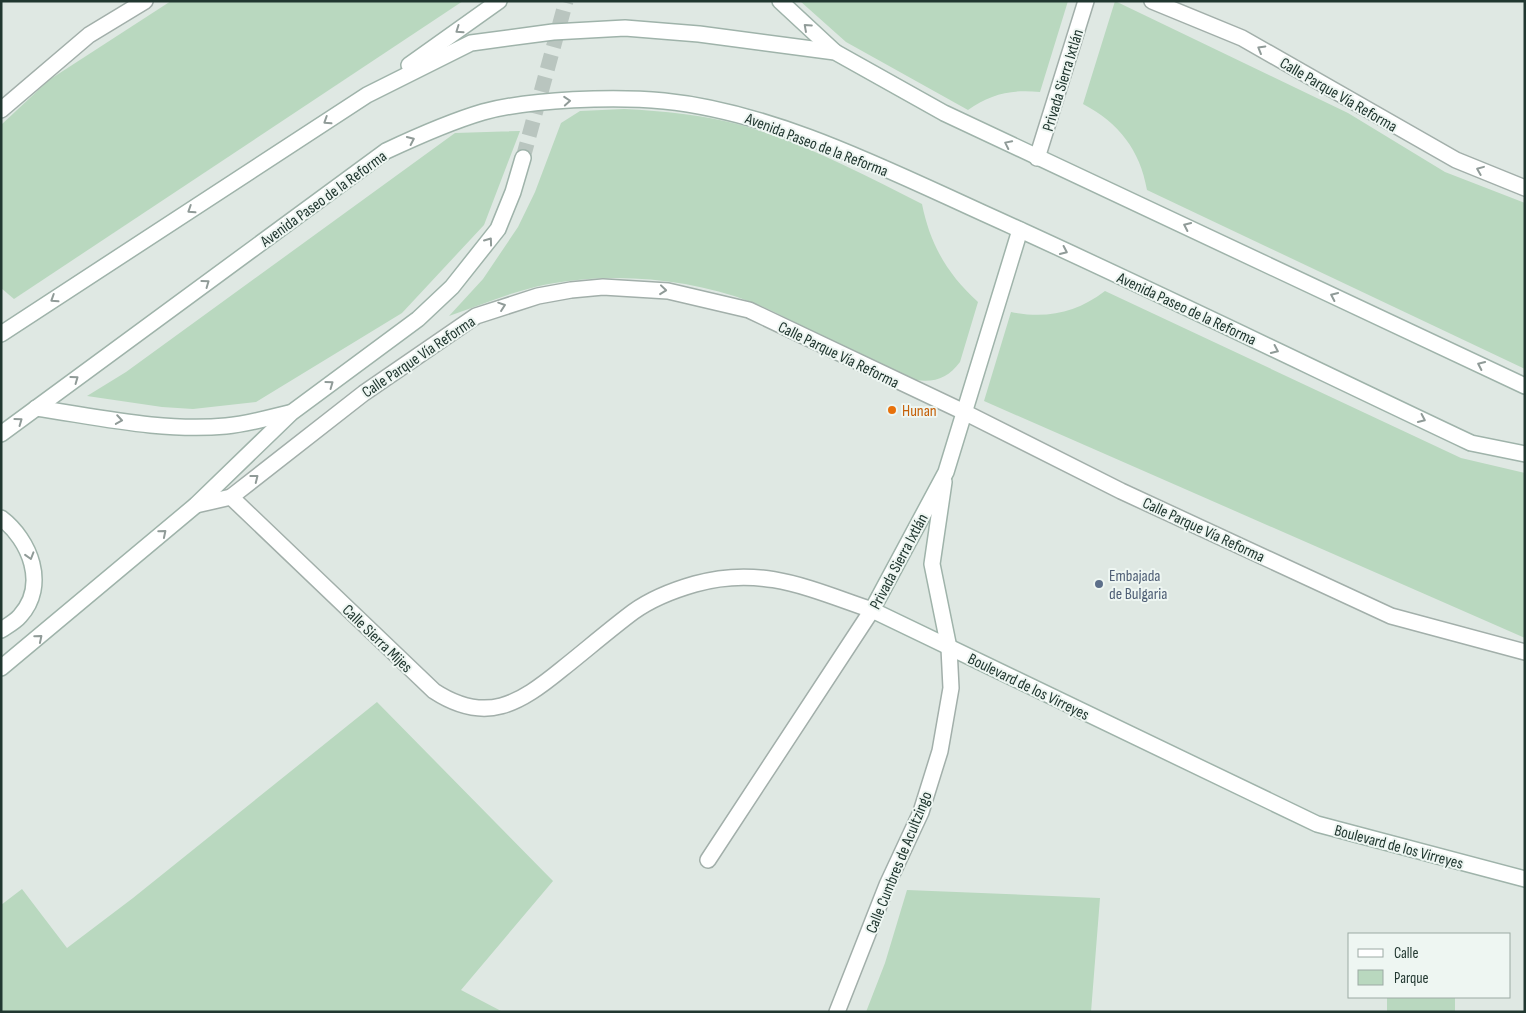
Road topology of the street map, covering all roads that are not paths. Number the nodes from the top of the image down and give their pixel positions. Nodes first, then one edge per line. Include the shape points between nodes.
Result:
1 (145, 1) edge
2 (499, 1) edge
3 (780, 1) edge
4 (1086, 1) edge
5 (1152, 1) edge
6 (835, 52) junction
7 (367, 95) junction
8 (1, 110) edge
9 (523, 158) tunnel mouth
10 (1037, 158) junction
11 (1525, 188) edge
12 (1020, 230) junction
13 (2, 331) edge
14 (1525, 386) edge
15 (36, 408) junction
16 (964, 412) junction
17 (291, 413) junction
18 (1, 434) edge
19 (1525, 454) edge
20 (946, 472) junction
21 (232, 497) junction
22 (196, 505) junction
23 (1, 518) edge
24 (872, 610) junction
25 (1, 630) edge
26 (949, 648) junction
27 (1525, 652) edge
28 (3, 668) edge
29 (548, 681) joint
30 (708, 860) dead end
31 (1525, 879) edge
32 (837, 1012) edge

1 - 8 street via 88,35
2 -> 7 street
6 -> 3 street
4 - 10 street, Privada Sierra Ixtlán
11 -> 5 street, Calle Parque Vía Reforma via 1456,160 1242,38
6 - 7 street via 625,28 553,32 471,43
10 -> 6 street via 944,113
7 -> 13 street
17 -> 9 street via 418,320 452,287 498,229
14 -> 10 street
15 -> 12 street, Avenida Paseo de la Reforma via 386,152 437,127 486,111 624,98 674,102 743,115 800,134
12 - 16 street, Privada Sierra Ixtlán
12 -> 19 street, Avenida Paseo de la Reforma via 1470,443
15 -> 17 street via 193,428 226,426
18 -> 15 street, Avenida Paseo de la Reforma
16 - 20 street, Privada Sierra Ixtlán
21 -> 16 street, Calle Parque Vía Reforma via 364,393 476,316 538,296 570,290 603,287 668,291 749,310
16 - 27 street, Calle Parque Vía Reforma via 1121,491 1391,616
17 - 22 street
20 - 24 street, Privada Sierra Ixtlán
20 - 26 street, Calle Cumbres de Acultzingo via 932,564
21 - 22 street, Calle Parque Vía Reforma
21 - 29 street, Calle Sierra Mijes via 434,692 449,701 475,708 500,708 522,699
28 -> 22 street
23 -> 25 street via 22,538 30,557 33,577 31,591 20,616
24 - 26 street, Boulevard de los Virreyes
24 - 29 street, Boulevard de los Virreyes via 779,579 724,578 696,583 634,611
24 - 30 street, Privada Sierra Ixtlán
26 - 31 street, Boulevard de los Virreyes via 1317,824
26 - 32 street, Calle Cumbres de Acultzingo via 951,688 940,750 921,812 887,885

